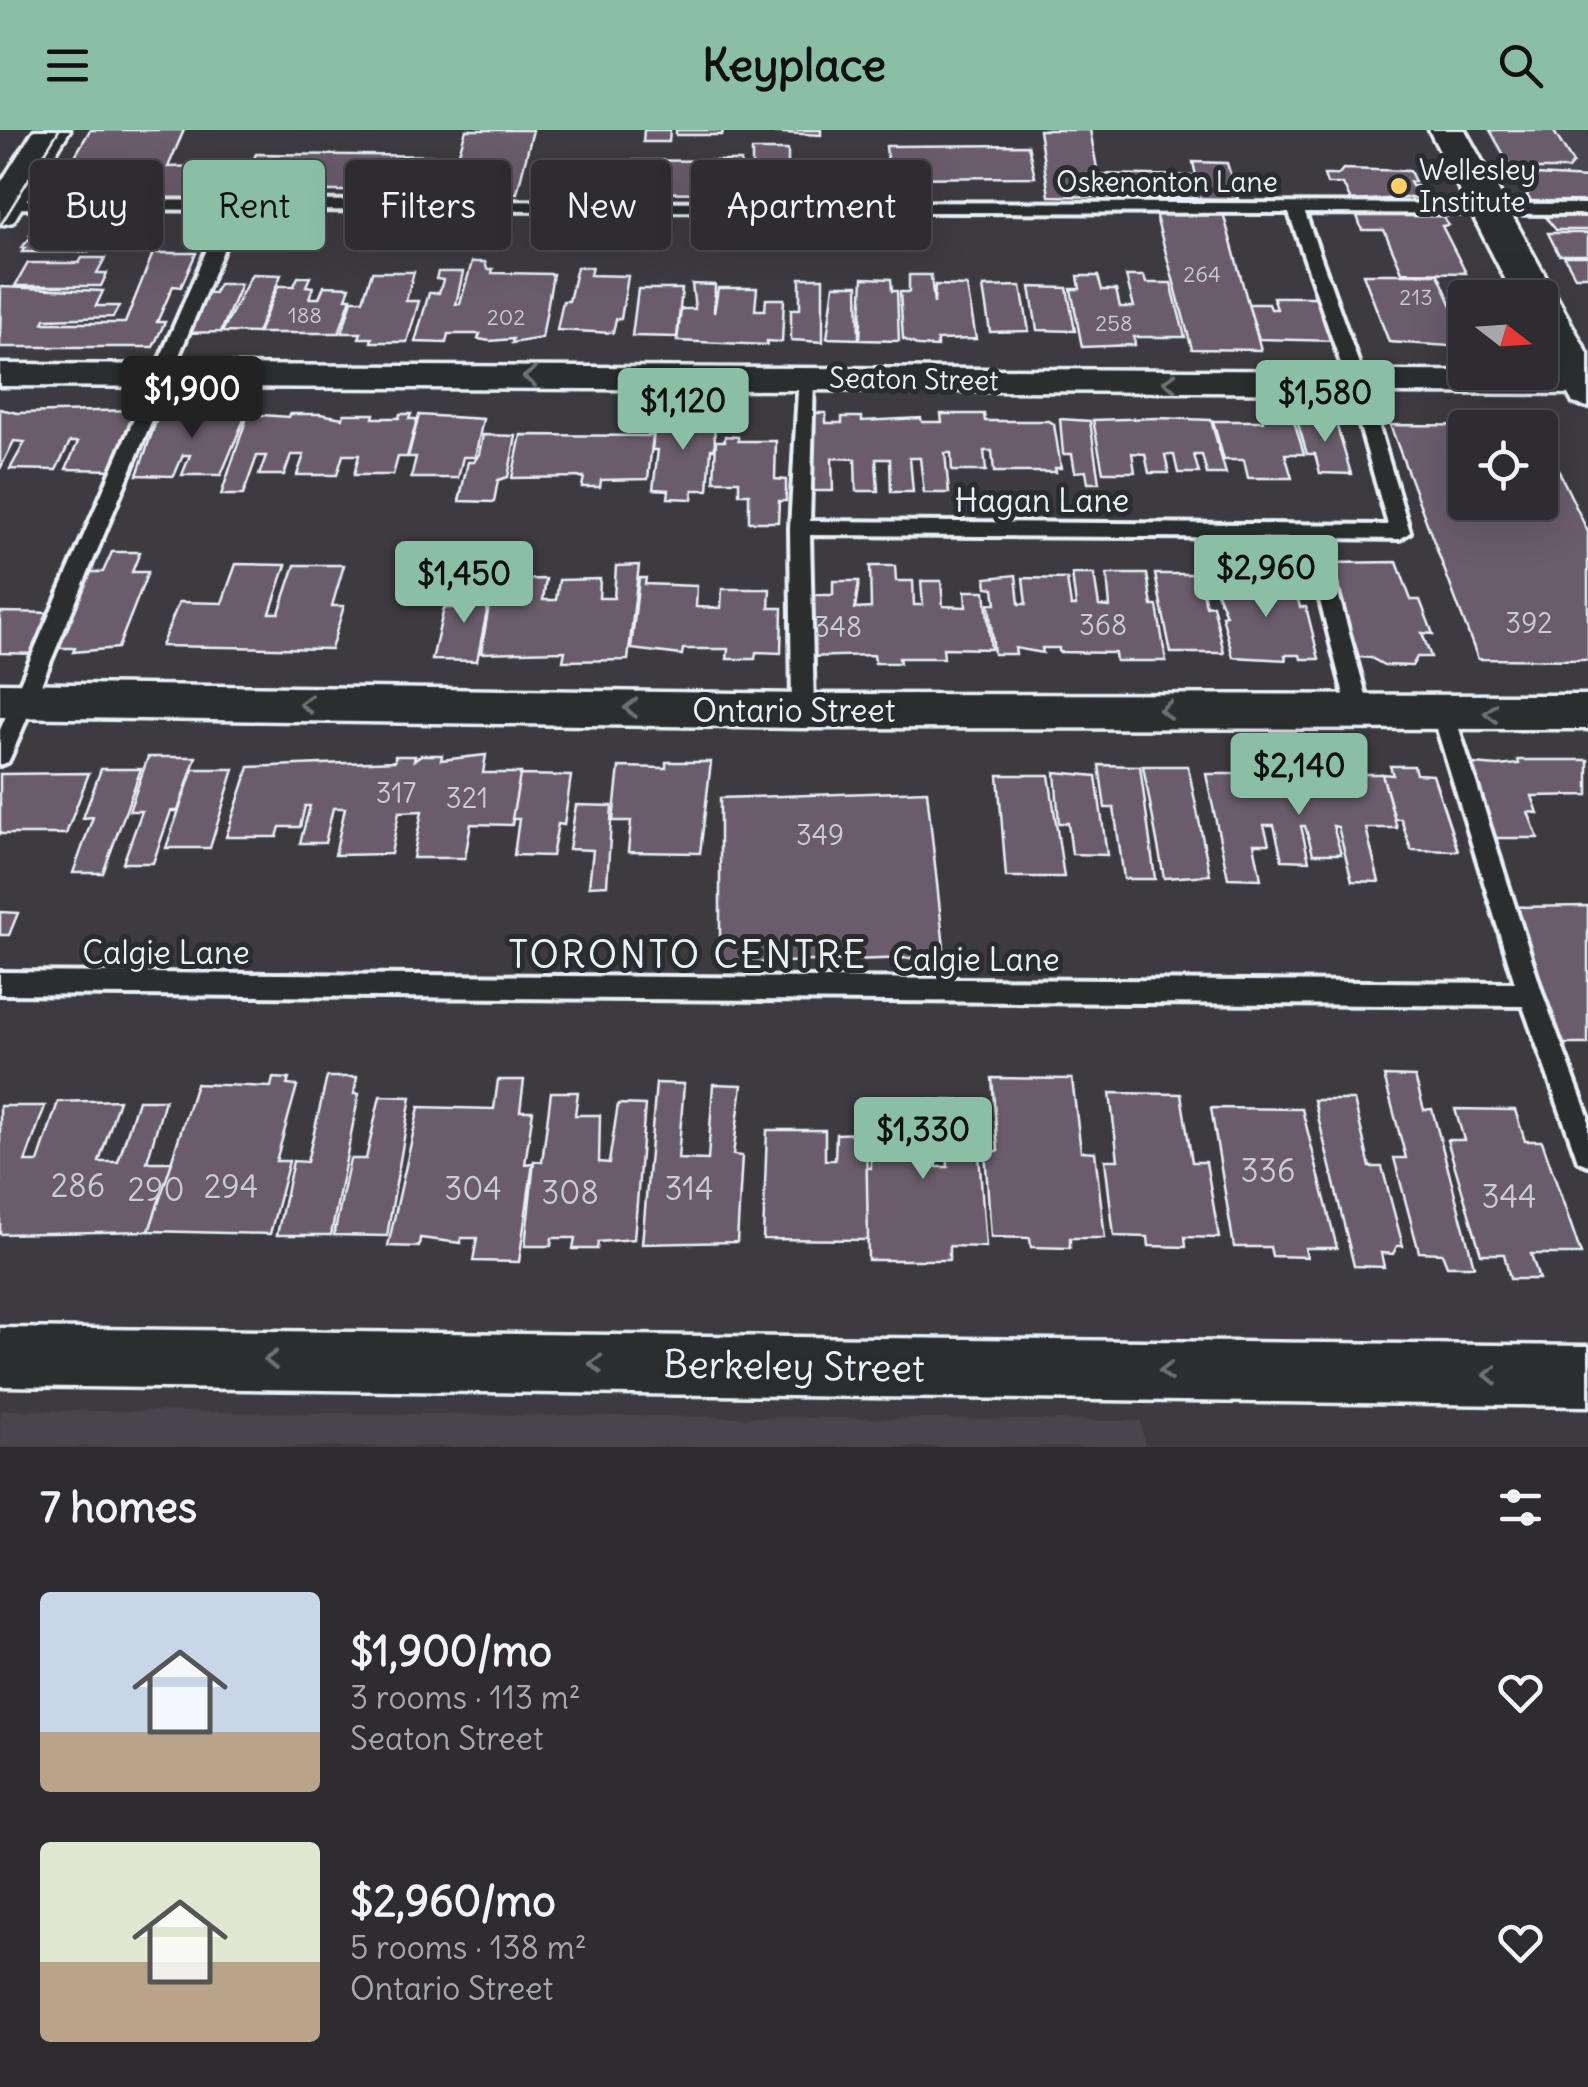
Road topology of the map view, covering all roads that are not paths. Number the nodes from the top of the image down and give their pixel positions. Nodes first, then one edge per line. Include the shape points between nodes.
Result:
1 (52, 130) edge
2 (1446, 130) edge
3 (325, 206) edge
4 (183, 207) edge
5 (1295, 208) junction
6 (1488, 209) junction
7 (1588, 209) edge
8 (3, 210) edge
9 (216, 250) edge
10 (1526, 280) edge
11 (1558, 337) edge
12 (0, 376) edge
13 (164, 376) junction
14 (805, 378) junction
15 (1357, 384) junction
16 (1586, 386) edge
17 (800, 528) junction
18 (1312, 532) junction
19 (12, 700) edge
20 (1359, 710) junction
21 (803, 711) junction
22 (1588, 712) edge
23 (1442, 713) junction
24 (0, 756) edge
25 (0, 984) edge
26 (1532, 996) junction
27 (1588, 1152) edge
28 (0, 1357) edge
29 (1588, 1376) edge

1 - 8 street
2 - 6 street
3 - 5 lane, Oskenonton Lane
4 - 8 lane, Oskenonton Lane
5 - 6 lane, Oskenonton Lane
5 - 15 lane
6 - 7 lane, Oskenonton Lane
6 - 10 street
9 - 13 lane
11 - 16 street
12 - 13 street, Seaton Street
14 -> 13 street, Seaton Street
13 - 19 lane
15 -> 14 street, Seaton Street
14 - 17 lane
15 - 16 street, Seaton Street
15 - 18 lane, Hagan Lane via 1400,532
17 - 18 lane, Hagan Lane
17 - 21 lane
18 - 20 lane
21 -> 19 street, Ontario Street
19 - 24 lane
20 -> 21 street, Ontario Street
20 - 23 street, Ontario Street
22 -> 23 street, Ontario Street
23 - 26 lane
25 - 26 lane, Calgie Lane
26 - 27 lane
29 -> 28 street, Berkeley Street

